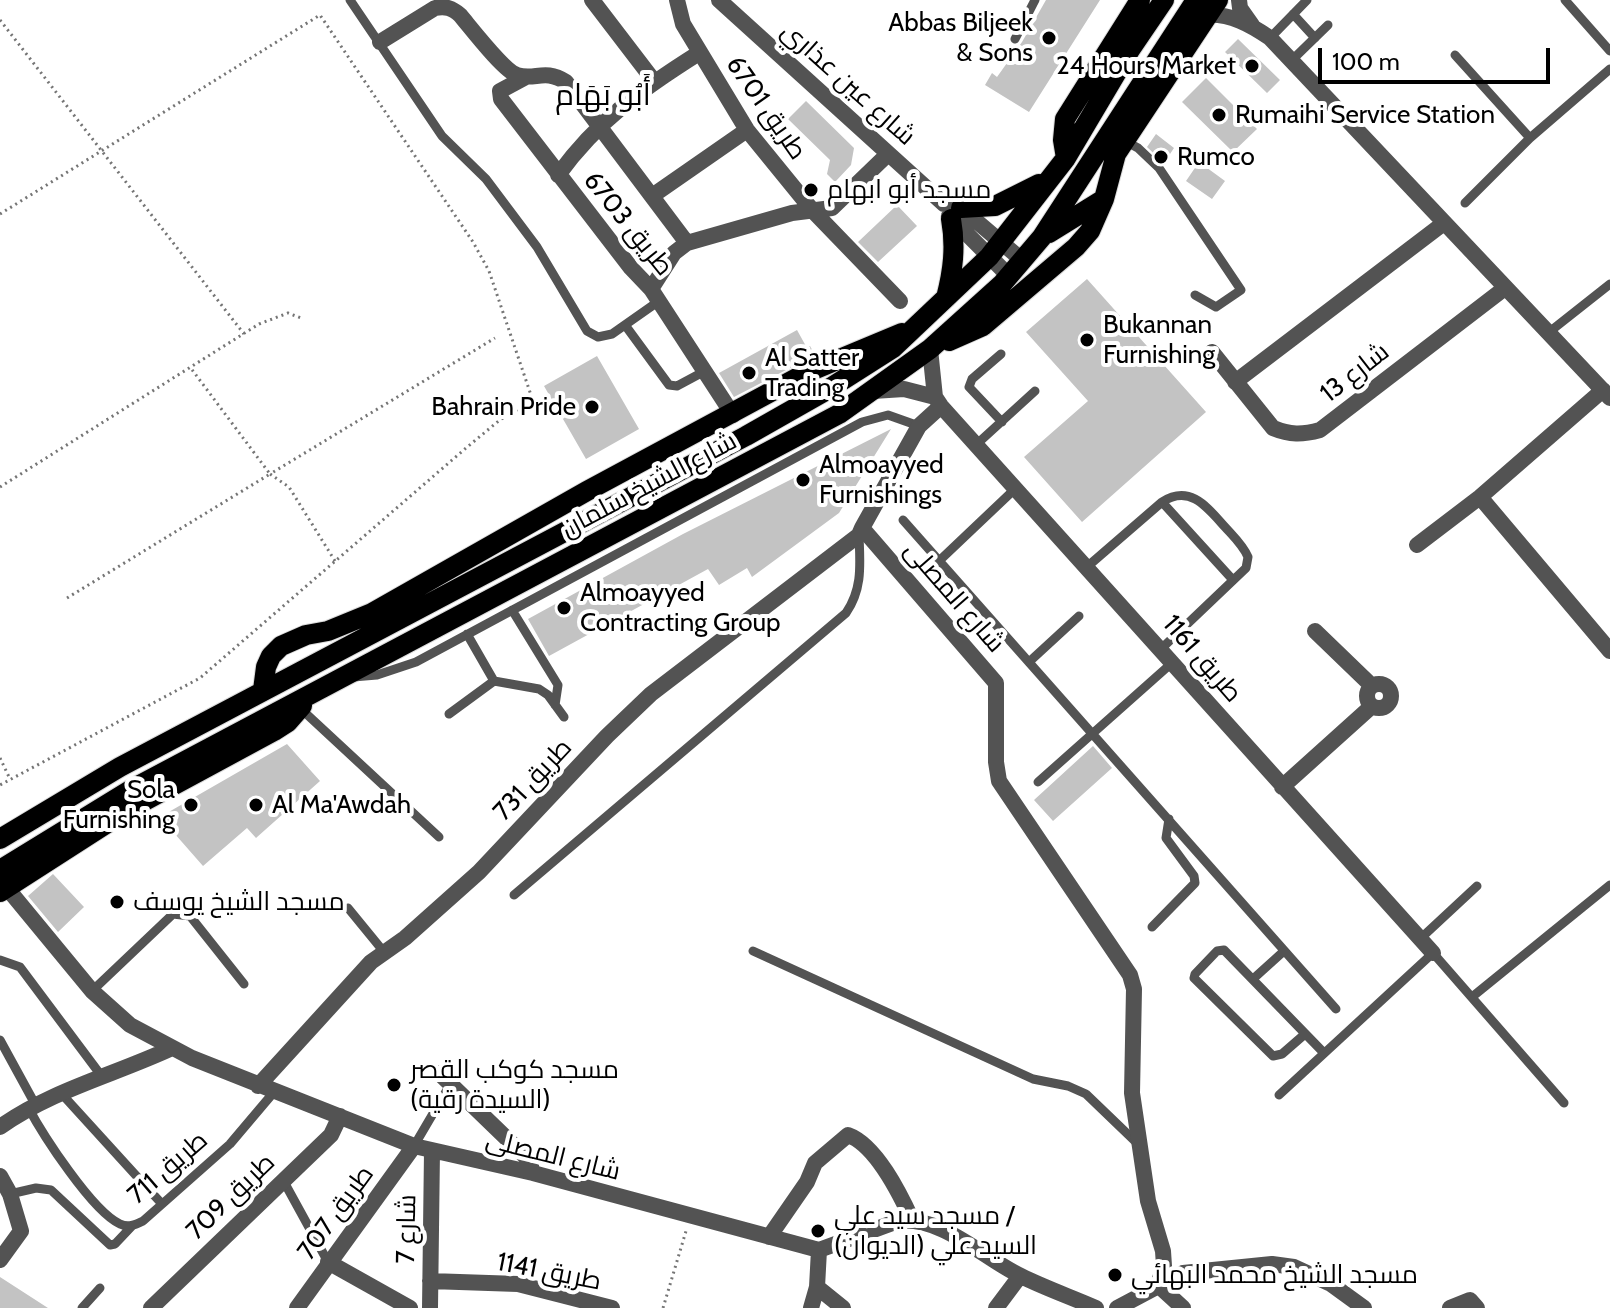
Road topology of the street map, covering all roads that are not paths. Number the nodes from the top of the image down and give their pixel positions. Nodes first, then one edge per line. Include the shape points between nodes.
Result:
1 (350, 0) edge
2 (592, 0) edge
3 (677, 0) edge
4 (719, 0) edge
5 (1035, 0) edge
6 (1164, 0) edge
7 (1239, 0) edge
8 (1307, 0) edge
9 (1565, 0) edge
10 (1134, 3) edge
11 (1207, 5) edge
12 (1293, 14) junction
13 (1328, 25) dead end
14 (1253, 26) junction
15 (1131, 31) junction
16 (1270, 38) junction
17 (1315, 38) junction
18 (1015, 39) dead end
19 (380, 42) junction
20 (1610, 51) edge
21 (699, 53) junction
22 (1455, 55) dead end
23 (1291, 61) junction
24 (1610, 69) edge
25 (526, 77) junction
26 (654, 81) junction
27 (599, 126) junction
28 (747, 130) junction
29 (1530, 138) junction
30 (1125, 141) junction
31 (888, 154) junction
32 (558, 175) junction
33 (1050, 177) junction
34 (652, 196) junction
35 (1104, 199) junction
36 (1465, 203) dead end
37 (952, 210) junction
38 (813, 211) junction
39 (1444, 223) junction
40 (1042, 237) junction
41 (687, 243) junction
42 (995, 249) junction
43 (1016, 268) junction
44 (1610, 284) edge
45 (1505, 288) junction
46 (655, 295) junction
47 (1195, 295) dead end
48 (946, 300) junction
49 (900, 301) dead end
50 (625, 325) junction
51 (917, 327) junction
52 (1548, 333) junction
53 (930, 349) junction
54 (1212, 352) dead end
55 (1001, 354) dead end
56 (705, 371) junction
57 (1235, 382) junction
58 (873, 391) junction
59 (1035, 391) dead end
60 (1606, 394) edge
61 (938, 401) junction
62 (733, 415) junction
63 (1002, 422) junction
64 (919, 426) junction
65 (978, 443) junction
66 (1017, 487) junction
67 (1480, 497) junction
68 (1162, 502) junction
69 (903, 520) dead end
70 (860, 531) junction
71 (1417, 545) dead end
72 (939, 561) junction
73 (1088, 566) junction
74 (1233, 580) junction
75 (512, 610) junction
76 (1079, 616) dead end
77 (1315, 631) dead end
78 (467, 634) junction
79 (1610, 651) edge
80 (1167, 656) junction
81 (1029, 662) junction
82 (345, 676) junction
83 (494, 681) junction
84 (263, 690) junction
85 (304, 702) junction
86 (555, 705) junction
87 (449, 714) dead end
88 (564, 717) dead end
89 (1093, 733) junction
90 (1038, 782) dead end
91 (1282, 787) junction
92 (1169, 819) junction
93 (439, 837) dead end
94 (0, 839) edge
95 (2, 883) edge
96 (1610, 885) edge
97 (1477, 886) dead end
98 (514, 895) dead end
99 (348, 908) dead end
100 (1152, 927) dead end
101 (1420, 939) junction
102 (753, 951) dead end
103 (1284, 951) junction
104 (384, 952) junction
105 (1433, 953) junction
106 (0, 960) edge
107 (1253, 979) junction
108 (244, 984) dead end
109 (92, 991) junction
110 (1472, 997) junction
111 (1336, 1009) dead end
112 (1305, 1034) junction
113 (0, 1040) edge
114 (172, 1048) junction
115 (1324, 1053) junction
116 (103, 1078) junction
117 (445, 1078) joint
118 (266, 1089) junction
119 (60, 1092) junction
120 (1279, 1095) dead end
121 (1564, 1103) dead end
122 (32, 1106) junction
123 (340, 1116) junction
124 (0, 1127) edge
125 (414, 1146) junction
126 (1140, 1147) junction
127 (432, 1151) junction
128 (533, 1173) junction
129 (0, 1176) edge
130 (283, 1180) junction
131 (10, 1194) junction
132 (162, 1204) junction
133 (912, 1220) junction
134 (132, 1226) junction
135 (769, 1237) junction
136 (819, 1250) junction
137 (0, 1260) edge
138 (328, 1262) junction
139 (1020, 1276) junction
140 (430, 1281) junction
141 (1158, 1285) junction
142 (817, 1287) junction
143 (100, 1288) dead end
144 (1002, 1305) edge
145 (82, 1308) edge
146 (151, 1308) edge
147 (297, 1308) edge
148 (410, 1308) edge
149 (430, 1308) edge
150 (612, 1308) edge
151 (811, 1308) edge
152 (843, 1308) edge
153 (1096, 1308) edge
154 (1117, 1308) edge
155 (1183, 1308) edge
156 (1364, 1308) edge
157 (1450, 1308) edge
158 (1477, 1308) edge

1 - 19 lane
2 - 26 street
3 - 21 street, طريق 6701
4 - 31 street, شارع عين عذاري
5 - 18 lane
6 - 15 main road
7 - 14 street
8 - 12 lane
9 - 20 lane
10 - 15 main road
11 - 14 street
11 - 30 main road
11 - 40 main road, شارع الشيخ سلمان
12 - 16 lane
12 - 17 lane
13 - 17 lane
14 - 16 street
15 - 33 main road, شارع الشيخ سلمان via 1065,119 1066,158
16 - 23 street
17 - 23 lane
19 - 25 street via 435,8 453,9 510,71
19 - 50 lane via 442,136 486,179 537,247 587,331 598,337
21 - 26 street
21 - 28 street, طريق 6701
22 - 29 lane
23 - 39 street
24 - 29 lane
25 - 27 street via 550,74 566,82
25 - 32 street, طريق 6703 via 503,89 499,97
26 - 27 street
27 - 32 street
27 - 34 street
28 - 34 street
28 - 38 street, طريق 6701
29 - 36 lane
30 - 35 main road via 1116,154
30 - 47 lane via 1159,168 1241,288 1216,307
31 - 37 street, شارع عين عذاري
31 - 38 street via 832,208
32 - 46 street, طريق 6703
33 - 37 main road via 1009,201
33 - 42 main road, شارع الشيخ سلمان
34 - 41 street
35 - 40 main road
35 - 53 main road via 1090,231 1076,247 983,326
37 - 42 street, شارع عين عذاري
37 - 48 main road via 954,261
38 - 41 street
38 - 49 street, طريق 6701
39 - 45 street
39 - 57 street
40 - 43 main road, شارع الشيخ سلمان
41 - 46 street via 674,253
42 - 43 street, شارع عين عذاري
42 - 48 main road, شارع الشيخ سلمان
43 - 53 main road, شارع الشيخ سلمان
44 - 52 lane
45 - 52 street
45 - 57 street, شارع 13 via 1320,430 1288,434 1273,428
46 - 50 lane
46 - 56 street, طريق 6703
48 - 51 main road, شارع الشيخ سلمان
50 - 56 lane via 669,385
51 - 62 main road via 831,361
51 - 84 main road, شارع الشيخ سلمان via 859,372 746,436
52 - 60 street
53 - 58 main road, شارع الشيخ سلمان
53 - 61 street
54 - 57 street, شارع 13
55 - 63 lane via 969,387
56 - 62 street, طريق 6703
58 - 61 street via 904,389
58 - 82 main road, شارع الشيخ سلمان via 839,414
59 - 63 lane
60 - 67 street
61 - 64 street
61 - 65 street, طريق 1161
62 - 84 main road via 372,613 281,646 266,667
63 - 65 lane
64 - 70 street
64 - 75 lane via 888,415 862,422
65 - 66 street, طريق 1161
66 - 72 lane
66 - 73 street, طريق 1161
67 - 71 street
67 - 79 street
68 - 73 lane
68 - 74 lane
68 - 74 lane via 1183,495 1203,503 1246,551 1246,568
69 - 72 lane
70 - 98 lane via 859,586 846,613
70 - 104 street, طريق 731 via 651,694 479,872
70 - 126 street, شارع المصلى via 992,676 997,690 999,781 1130,975 1132,1093
72 - 81 lane
73 - 80 street, طريق 1161
74 - 80 lane
75 - 78 lane
75 - 86 lane via 558,685
76 - 81 lane
77 - 91 street via 1372,686 1386,686 1391,700 1386,706 1372,706
78 - 82 lane via 390,672
78 - 83 lane
80 - 89 lane
80 - 91 street, طريق 1161
81 - 89 lane
82 - 85 main road, شارع الشيخ سلمان
83 - 86 lane via 539,689
83 - 87 lane
84 - 94 main road, شارع الشيخ سلمان
85 - 93 lane
85 - 95 main road, شارع الشيخ سلمان via 132,789
86 - 88 lane
89 - 90 lane
89 - 92 lane
91 - 101 street, طريق 1161
92 - 100 lane via 1166,838 1195,883
92 - 103 lane
95 - 109 street, شارع المصلى
96 - 110 lane
97 - 101 lane
99 - 104 lane
101 - 105 street, طريق 1161
102 - 126 lane via 1033,1079 1086,1094
103 - 107 lane
103 - 111 lane
104 - 118 street, طريق 731
105 - 110 lane
105 - 115 lane
106 - 116 lane via 20,967
107 - 112 lane
107 - 112 lane via 1224,950 1217,951 1194,978 1273,1056
108 - 109 lane via 190,916 173,914
109 - 114 street, شارع المصلى via 130,1025
110 - 121 lane
112 - 115 lane
113 - 122 lane, طريق 711
114 - 116 street
114 - 118 street, شارع المصلى
115 - 120 lane
116 - 119 street
117 - 125 lane
117 - 128 street via 529,1160
118 - 123 street, شارع المصلى
118 - 132 lane, طريق 711 via 230,1144
119 - 122 street
119 - 132 lane
122 - 124 street
122 - 134 lane, طريق 711 via 52,1149 82,1187 115,1221
123 - 125 street, شارع المصلى
123 - 130 street, طريق 709 via 331,1135
125 - 127 street, شارع المصلى
125 - 138 street, طريق 707
126 - 141 street, شارع المصلى via 1163,1251
127 - 128 street, شارع المصلى
127 - 140 street, شارع 7
128 - 135 street, شارع المصلى
129 - 131 street
130 - 138 lane
130 - 146 street, طريق 709
131 - 134 lane via 51,1190 110,1245
131 - 137 street via 21,1231
132 - 134 lane, طريق 711
133 - 135 street via 879,1163 848,1135 815,1163
133 - 136 street
133 - 139 street via 942,1231
135 - 136 street, شارع المصلى
136 - 142 street
138 - 147 street, طريق 707
138 - 148 street
139 - 144 street
139 - 153 street
140 - 149 street, شارع 7
140 - 150 street, طريق 1141 via 518,1284
141 - 154 street
141 - 155 street
141 - 156 street via 1183,1273 1272,1264 1294,1267 1331,1284
142 - 151 street
142 - 152 street
143 - 145 lane
157 - 158 street via 1470,1300

